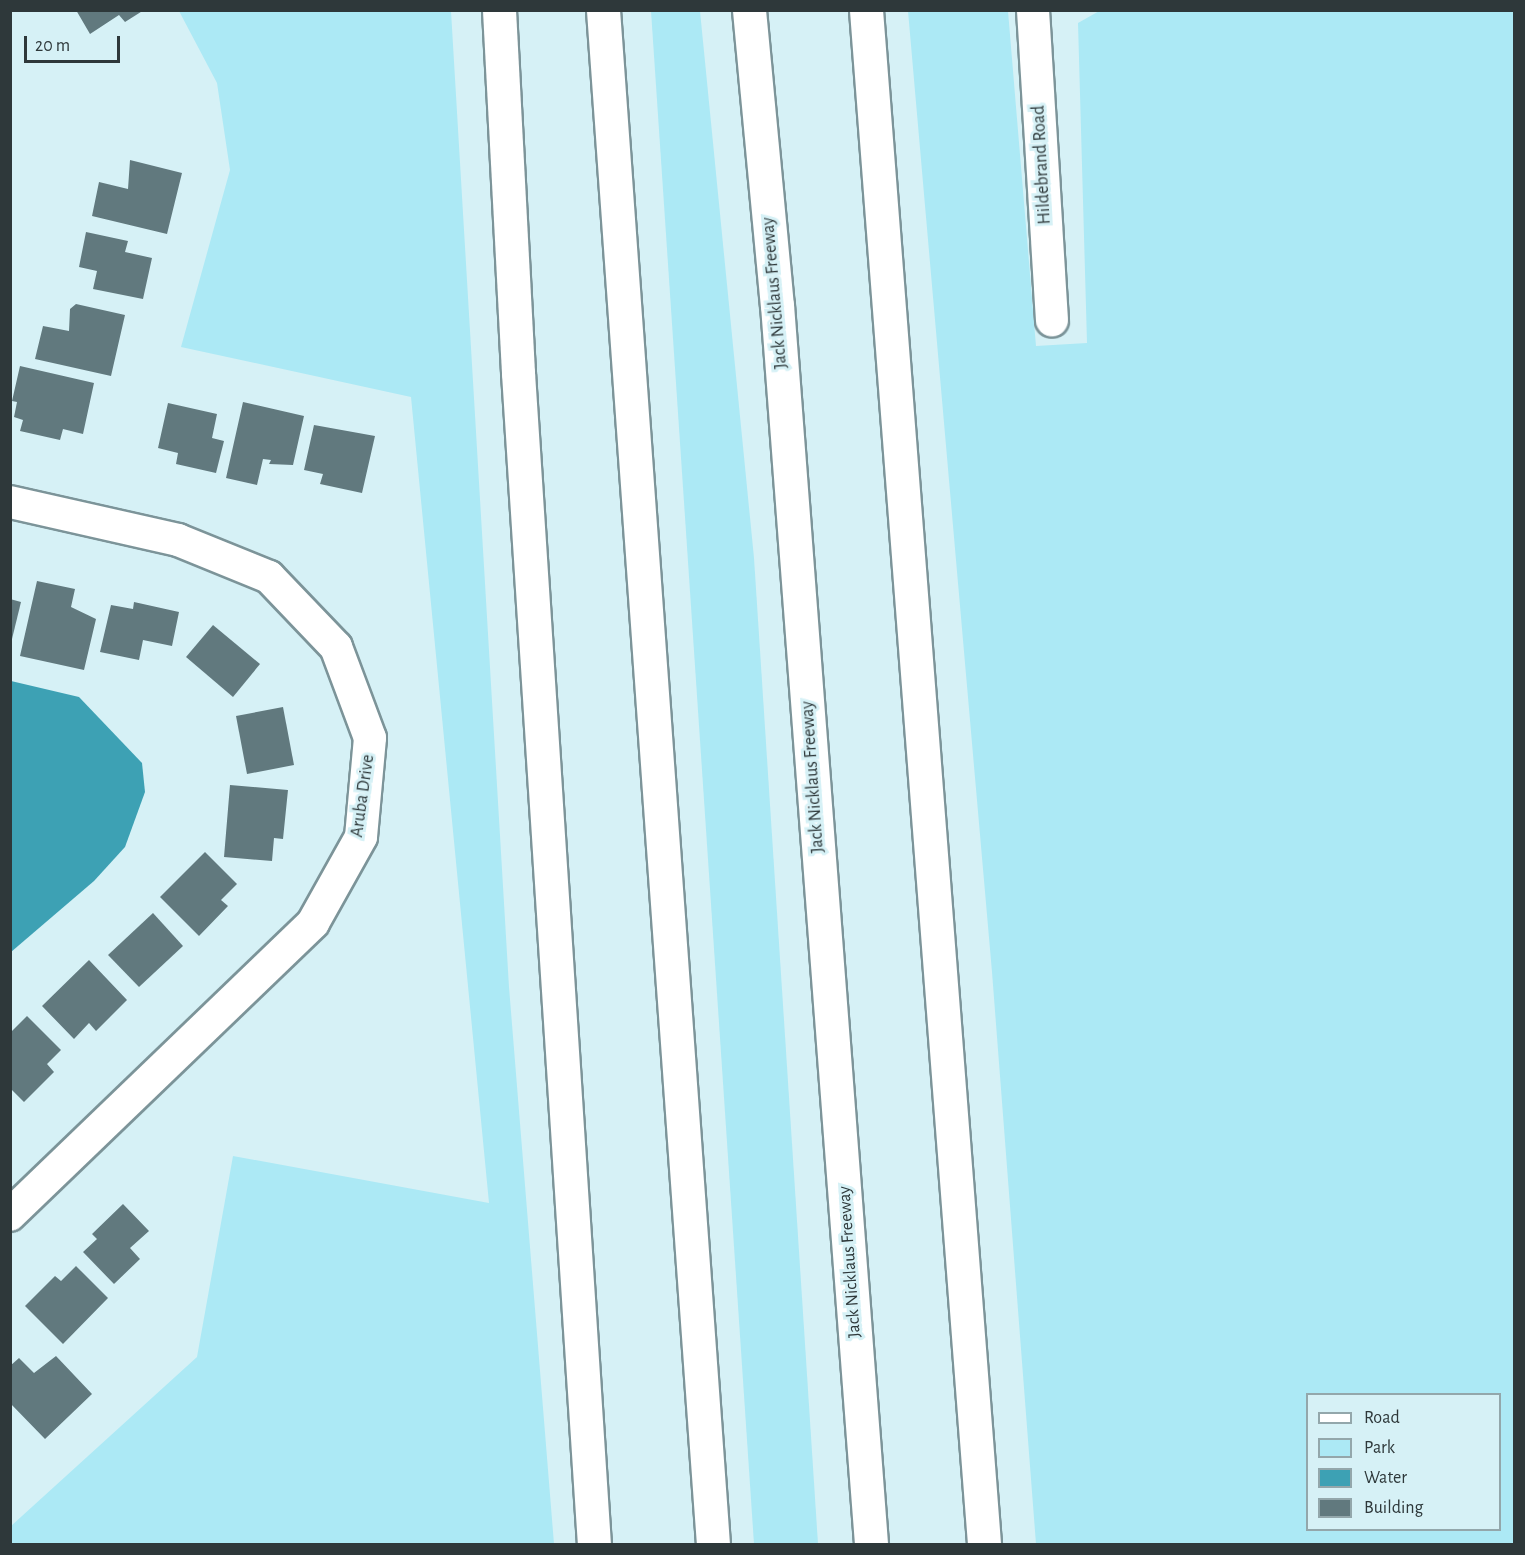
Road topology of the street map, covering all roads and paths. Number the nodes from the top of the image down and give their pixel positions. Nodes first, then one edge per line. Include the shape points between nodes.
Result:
1 (499, 10) edge
2 (603, 10) edge
3 (749, 10) edge
4 (866, 10) edge
5 (1033, 10) edge
6 (1052, 320) dead end
7 (10, 502) edge
8 (10, 1215) edge
9 (594, 1545) edge
10 (713, 1545) edge
11 (871, 1545) edge
12 (984, 1545) edge

1 - 9 highway via 518,373
2 - 10 highway
3 - 11 highway, Jack Nicklaus Freeway via 777,305
4 - 12 highway
5 - 6 street, Hildebrand Road
7 - 8 street, Aruba Drive via 178,540 268,577 336,647 370,738 361,837 312,923

